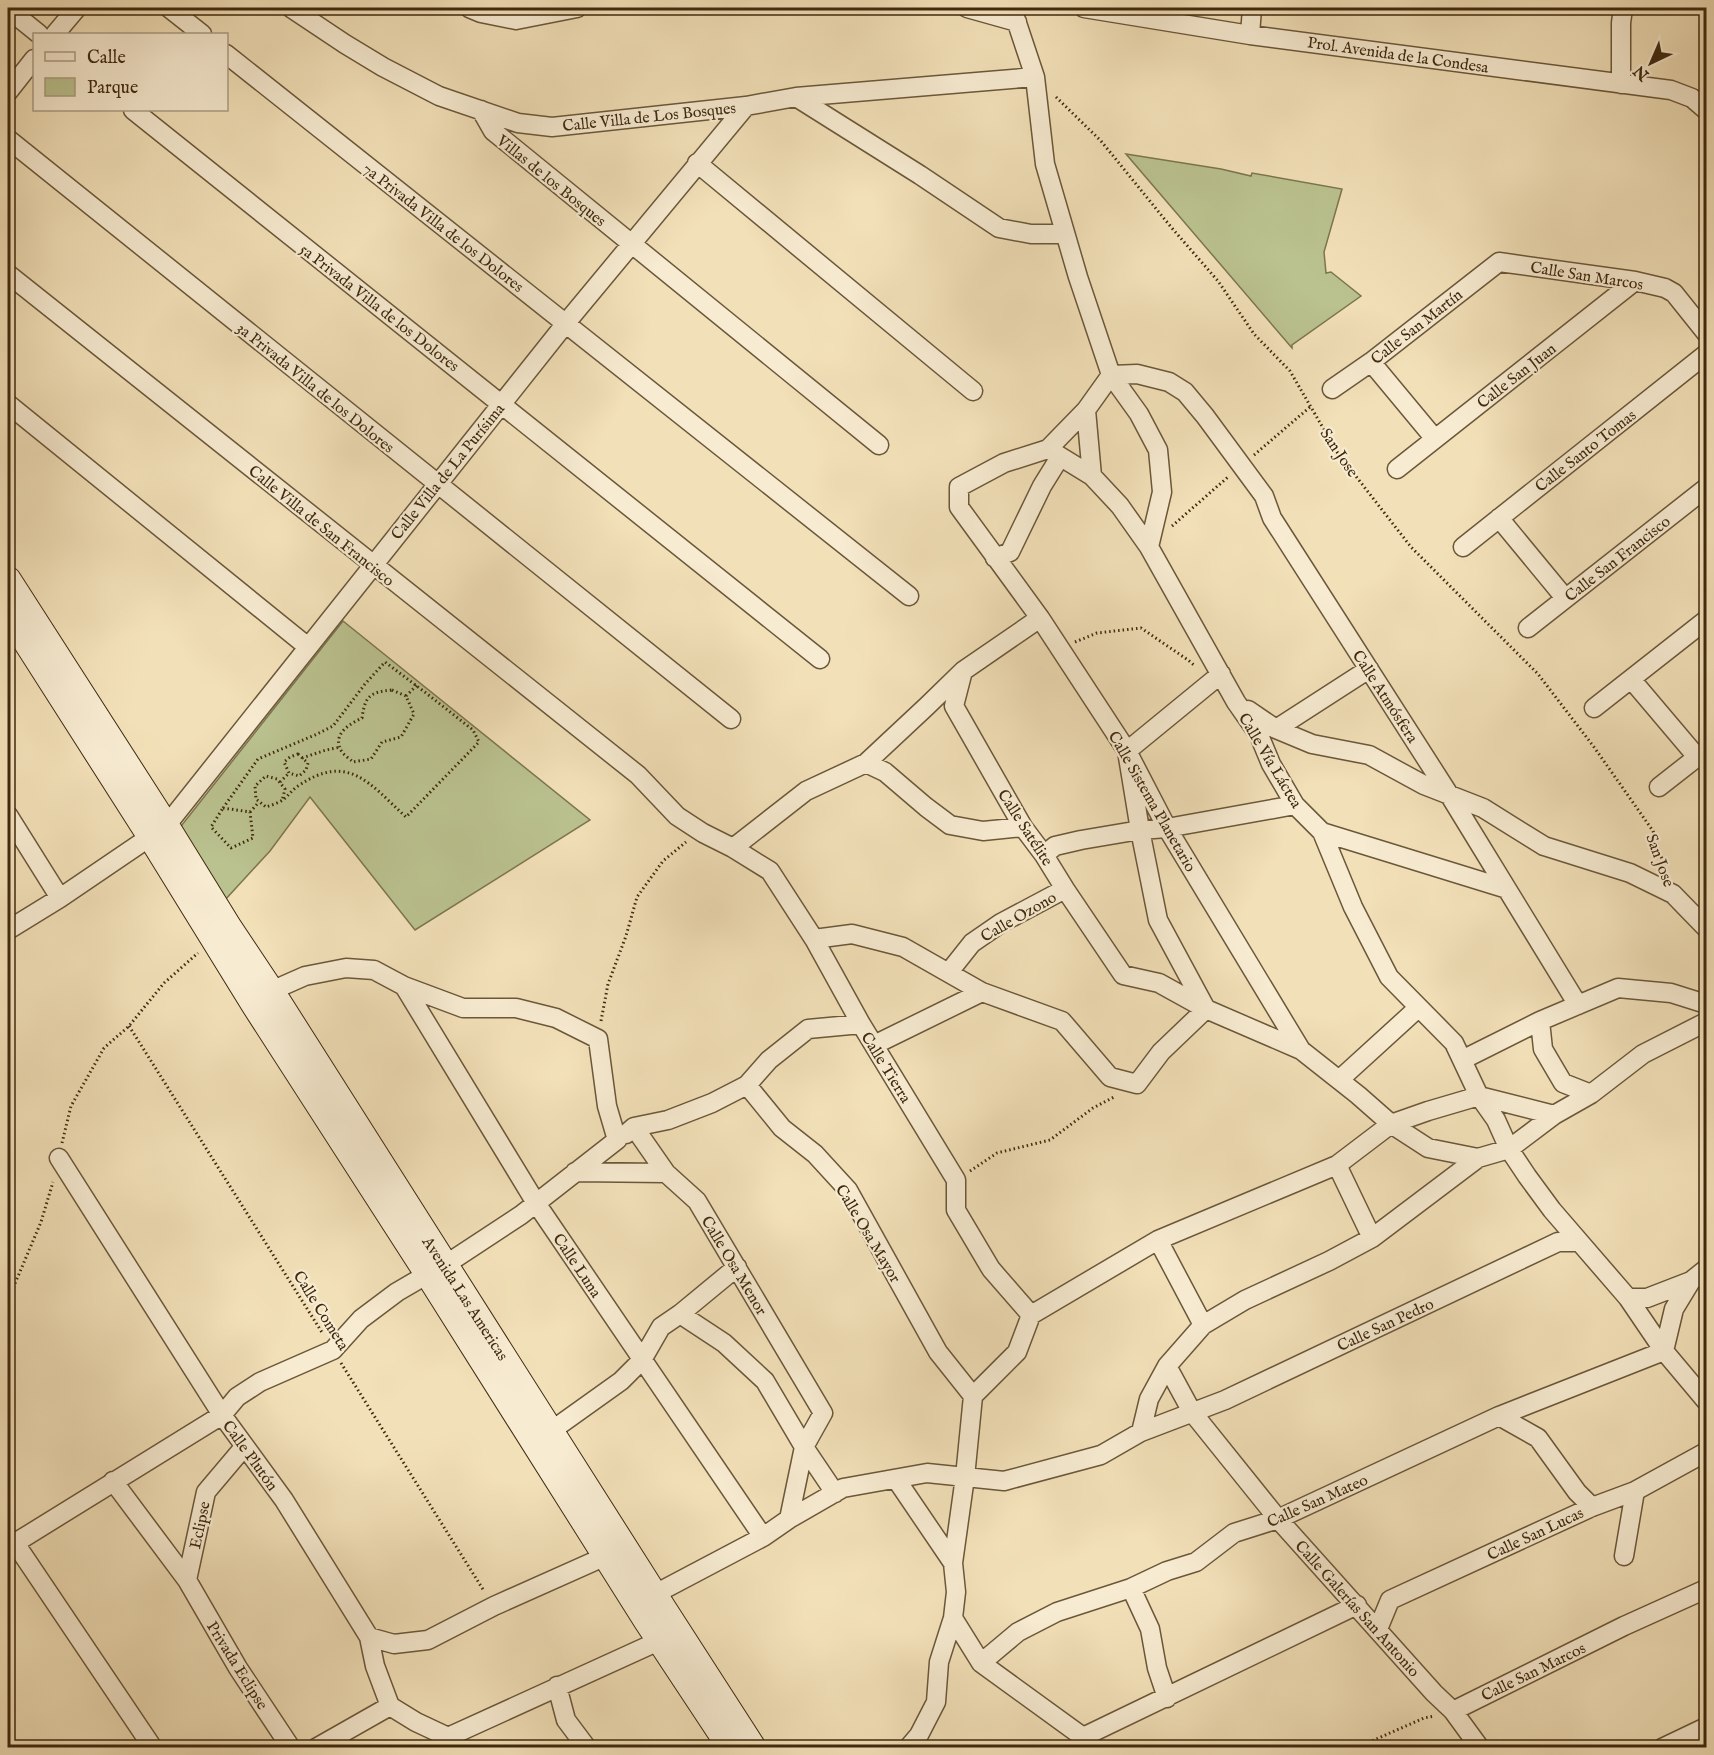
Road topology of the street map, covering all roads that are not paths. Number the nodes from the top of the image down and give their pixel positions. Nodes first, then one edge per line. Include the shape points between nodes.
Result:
1 (77, 8) edge
2 (169, 8) edge
3 (291, 8) edge
4 (469, 8) edge
5 (578, 8) edge
6 (967, 8) edge
7 (1084, 8) edge
8 (1252, 8) edge
9 (1623, 8) edge
10 (8, 9) edge
11 (1014, 15) edge
12 (38, 33) edge
13 (56, 33) edge
14 (201, 33) edge
15 (1250, 35) junction
16 (228, 56) edge
17 (33, 60) edge
18 (1035, 77) junction
19 (1621, 84) junction
20 (8, 92) edge
21 (796, 98) junction
22 (746, 106) junction
23 (481, 110) junction
24 (1707, 110) edge
25 (134, 111) edge
26 (8, 139) edge
27 (697, 163) junction
28 (1065, 234) junction
29 (631, 243) junction
30 (1499, 262) joint
31 (8, 274) edge
32 (1635, 281) junction
33 (566, 323) junction
34 (1707, 333) edge
35 (1707, 354) edge
36 (1371, 362) junction
37 (1111, 375) junction
38 (1332, 389) dead end
39 (973, 391) dead end
40 (502, 403) junction
41 (8, 404) edge
42 (1086, 410) junction
43 (1435, 439) junction
44 (879, 445) dead end
45 (1054, 453) junction
46 (1397, 469) dead end
47 (1092, 476) junction
48 (437, 484) junction
49 (1707, 488) edge
50 (1499, 518) junction
51 (1463, 547) dead end
52 (1149, 548) junction
53 (995, 558) junction
54 (372, 565) junction
55 (8, 580) edge
56 (909, 596) dead end
57 (1565, 598) junction
58 (8, 613) edge
59 (1040, 618) junction
60 (1707, 620) edge
61 (1528, 628) dead end
62 (308, 647) junction
63 (820, 659) dead end
64 (1369, 669) junction
65 (963, 671) junction
66 (1216, 679) junction
67 (1630, 679) junction
68 (1236, 702) junction
69 (1594, 708) dead end
70 (731, 718) dead end
71 (1276, 729) junction
72 (1127, 751) junction
73 (1702, 753) edge
74 (866, 763) junction
75 (638, 775) joint
76 (1659, 787) dead end
77 (1450, 796) junction
78 (1295, 805) junction
79 (8, 815) edge
80 (1023, 827) junction
81 (1167, 828) junction
82 (1140, 830) junction
83 (158, 831) junction
84 (1322, 832) junction
85 (733, 848) junction
86 (172, 854) junction
87 (1044, 855) junction
88 (1065, 889) junction
89 (1508, 889) junction
90 (60, 898) junction
91 (1707, 928) edge
92 (8, 930) edge
93 (814, 939) junction
94 (949, 972) junction
95 (404, 986) junction
96 (271, 991) junction
97 (982, 992) junction
98 (1707, 1004) edge
99 (1578, 1005) junction
100 (1418, 1008) junction
101 (1206, 1009) junction
102 (1540, 1021) junction
103 (1707, 1022) edge
104 (861, 1024) junction
105 (874, 1045) junction
106 (1301, 1050) junction
107 (1462, 1060) junction
108 (1339, 1080) junction
109 (747, 1085) junction
110 (1591, 1094) junction
111 (1479, 1096) junction
112 (1554, 1115) junction
113 (1391, 1124) junction
114 (634, 1127) junction
115 (617, 1140) junction
116 (1509, 1149) junction
117 (59, 1158) dead end
118 (1478, 1158) junction
119 (1337, 1165) junction
120 (575, 1172) junction
121 (666, 1173) junction
122 (537, 1203) junction
123 (1372, 1238) junction
124 (1158, 1240) junction
125 (1579, 1242) junction
126 (737, 1267) junction
127 (436, 1269) junction
128 (1707, 1269) edge
129 (1691, 1281) junction
130 (1628, 1298) junction
131 (680, 1314) junction
132 (1030, 1315) junction
133 (1203, 1325) junction
134 (1664, 1351) junction
135 (642, 1360) junction
136 (1167, 1366) junction
137 (973, 1396) junction
138 (1707, 1401) edge
139 (1192, 1412) junction
140 (222, 1415) junction
141 (1499, 1416) junction
142 (1141, 1432) junction
143 (542, 1435) junction
144 (244, 1447) junction
145 (804, 1447) junction
146 (1707, 1452) edge
147 (965, 1477) junction
148 (897, 1479) junction
149 (113, 1481) junction
150 (1635, 1491) junction
151 (835, 1493) junction
152 (1592, 1507) junction
153 (789, 1519) junction
154 (1278, 1519) junction
155 (763, 1537) junction
156 (616, 1552) junction
157 (1624, 1556) dead end
158 (953, 1563) junction
159 (187, 1580) junction
160 (1131, 1588) junction
161 (1707, 1589) edge
162 (1357, 1605) junction
163 (657, 1616) junction
164 (953, 1618) junction
165 (1378, 1629) junction
166 (369, 1637) junction
167 (981, 1663) junction
168 (557, 1686) junction
169 (1167, 1698) junction
170 (390, 1706) junction
171 (1453, 1711) junction
172 (1707, 1727) edge
173 (449, 1742) edge
174 (1087, 1742) edge
175 (153, 1748) edge
176 (291, 1748) edge
177 (316, 1748) edge
178 (587, 1748) edge
179 (731, 1748) edge
180 (753, 1748) edge
181 (908, 1748) edge
182 (1480, 1748) edge
183 (1662, 1748) edge

1 - 13 street
2 - 14 street
3 - 23 street, Calle Villa de Los Bosques via 383,67 439,96
4 - 5 street via 516,20
6 - 11 street
7 - 15 street, Prol. Avenida de la Condesa
8 - 15 street
9 - 19 street
10 - 12 street
11 - 18 street
15 - 19 street, Prol. Avenida de la Condesa
16 - 33 street, 7a Privada Villa de los Dolores
17 - 20 street
18 - 21 street, Calle Villa de Los Bosques
18 - 28 street via 1045,164
19 - 24 street, Prol. Avenida de la Condesa via 1671,90 1692,98
21 - 22 street, Calle Villa de Los Bosques
21 - 28 street via 999,228 1031,234
22 - 23 street, Calle Villa de Los Bosques via 552,127 518,123
22 - 27 street, Calle Villa de La Purísima
23 - 29 street, Villas de los Bosques via 493,131
25 - 40 street, 5a Privada Villa de los Dolores
26 - 48 street, 3a Privada Villa de los Dolores
27 - 29 street, Calle Villa de La Purísima
27 - 39 street
28 - 37 street
29 - 33 street, Calle Villa de La Purísima
29 - 44 street, Villas de los Bosques
30 - 32 street, Calle San Marcos
30 - 36 street, Calle San Martín
31 - 54 street, Calle Villa de San Francisco
32 - 34 street, Calle San Marcos via 1674,294
32 - 43 street, Calle San Juan
33 - 40 street, Calle Villa de La Purísima
33 - 56 street, 7a Privada Villa de los Dolores
35 - 50 street, Calle Santo Tomas
36 - 38 street, Calle San Martín
36 - 43 street
37 - 42 street
37 - 52 street via 1139,414 1158,450 1162,492
37 - 64 street, Calle Atmósfera via 1137,374 1169,382 1185,392 1264,496 1272,518
40 - 48 street, Calle Villa de La Purísima
40 - 63 street, 5a Privada Villa de los Dolores
41 - 62 street
42 - 45 street
42 - 47 street
43 - 46 street, Calle San Juan
45 - 47 street, Calle Vía Láctea
45 - 53 street via 1010,552
45 - 53 street, Calle Sistema Planetario via 1004,463 959,487 958,507
47 - 52 street, Calle Vía Láctea via 1120,506
48 - 54 street, Calle Villa de La Purísima
48 - 70 street, 3a Privada Villa de los Dolores
49 - 57 street, Calle San Francisco
50 - 51 street, Calle Santo Tomas
50 - 57 street
52 - 66 street, Calle Vía Láctea
53 - 59 street, Calle Sistema Planetario
54 - 62 street, Calle Villa de La Purísima
54 - 75 street, Calle Villa de San Francisco
55 - 83 street
57 - 61 street, Calle San Francisco
58 - 83 street
59 - 65 street
59 - 72 street, Calle Sistema Planetario
60 - 67 street
62 - 83 street, Calle Villa de La Purísima
64 - 71 street
64 - 77 street, Calle Atmósfera
65 - 74 street
65 - 80 street, Calle Satélite via 954,706
66 - 68 street, Calle Vía Láctea
66 - 72 street
67 - 69 street
67 - 73 street
68 - 71 street
68 - 78 street, Calle Vía Láctea via 1259,735
71 - 77 street via 1312,744 1369,755
72 - 81 street, Calle Sistema Planetario
72 - 82 street
73 - 76 street
74 - 80 street via 885,772 950,825 982,831
74 - 85 street via 806,791
75 - 85 street, Calle Tierra via 677,816
77 - 89 street, Calle Atmósfera
77 - 91 street via 1483,808 1544,846 1630,873 1673,894
78 - 81 street
78 - 84 street, Calle Vía Láctea
79 - 90 street
80 - 87 street, Calle Satélite
81 - 82 street
81 - 106 street, Calle Sistema Planetario
82 - 87 street via 1055,846
82 - 101 street via 1158,920
83 - 86 street
83 - 90 street, Calle Villa de La Purísima
84 - 89 street
84 - 100 street, Calle Vía Láctea via 1353,907 1389,977
85 - 93 street, Calle Tierra via 770,871
86 - 96 street, Avenida Las Americas
86 - 127 street, Avenida Las Americas via 214,939
87 - 88 street, Calle Satélite
88 - 94 street, Calle Ozono via 972,943
88 - 101 street, Calle Satélite via 1123,975 1159,983
89 - 99 street, Calle Atmósfera
90 - 92 street, Calle Villa de La Purísima
93 - 94 street via 852,934 903,947
93 - 104 street, Calle Tierra
94 - 97 street
95 - 96 street via 374,970 346,968 305,976
95 - 115 street via 463,1008 516,1008 556,1018 598,1039 607,1106
95 - 122 street, Calle Luna
96 - 127 street, Avenida Las Americas
97 - 101 street via 1062,1021 1110,1077 1137,1084 1161,1052
97 - 105 street
98 - 99 street via 1671,993 1618,988
99 - 102 street
100 - 107 street, Calle Vía Láctea via 1454,1043
100 - 108 street
101 - 106 street
102 - 107 street
102 - 110 street via 1542,1049 1563,1083
103 - 110 street via 1643,1054
104 - 105 street, Calle Tierra
104 - 109 street via 808,1029 769,1060
105 - 132 street, Calle Tierra via 956,1180 956,1210 991,1269
106 - 108 street
107 - 111 street, Calle Vía Láctea
108 - 113 street
109 - 114 street via 668,1120
109 - 137 street, Calle Osa Mayor via 782,1128 848,1190 938,1352
110 - 112 street
111 - 112 street
111 - 113 street
111 - 116 street, Calle Vía Láctea
112 - 116 street
113 - 118 street via 1428,1148
113 - 119 street
114 - 115 street
114 - 121 street, Calle Osa Menor
115 - 120 street
116 - 118 street
116 - 125 street, Calle Vía Láctea
117 - 140 street, Calle Plutón
118 - 123 street
119 - 123 street
119 - 124 street
120 - 121 street
120 - 122 street
121 - 126 street, Calle Osa Menor via 697,1201
122 - 127 street
122 - 135 street, Calle Luna
123 - 133 street via 1245,1300
124 - 132 street
124 - 133 street
125 - 130 street, Calle Vía Láctea
125 - 139 street, Calle San Pedro via 1558,1242 1225,1400
126 - 131 street
126 - 145 street, Calle Osa Menor via 823,1413
127 - 140 street via 361,1319 333,1350 260,1382 237,1397
127 - 143 street, Avenida Las Americas
128 - 129 street
129 - 130 street via 1647,1298
129 - 134 street via 1674,1310
130 - 134 street, Calle Vía Láctea
131 - 135 street via 661,1327
131 - 145 street via 724,1342 765,1381
132 - 137 street via 1017,1352
133 - 136 street
134 - 138 street, Calle Vía Láctea
134 - 141 street, Calle San Mateo
135 - 143 street via 621,1381
135 - 155 street, Calle Luna
136 - 139 street, Calle Galerías San Antonio
136 - 142 street via 1149,1399
137 - 147 street
139 - 142 street, Calle San Pedro
139 - 154 street, Calle Galerías San Antonio
140 - 144 street, Calle Plutón
140 - 149 street
141 - 152 street via 1538,1438
141 - 154 street, Calle San Mateo
142 - 147 street, Calle San Pedro via 1101,1455 1004,1481
143 - 156 street, Avenida Las Americas
144 - 159 street, Eclipse via 206,1492
144 - 166 street, Calle Plutón via 284,1500
145 - 151 street
145 - 153 street
146 - 150 street, Calle San Lucas
147 - 148 street, Calle San Pedro via 927,1473
147 - 158 street
148 - 151 street, Calle San Pedro via 843,1488
148 - 158 street
149 - 159 street, Privada Eclipse
149 - 175 street via 15,1543
150 - 152 street, Calle San Lucas
150 - 157 street
151 - 153 street, Calle San Pedro
152 - 165 street, Calle San Lucas via 1390,1600
153 - 155 street, Calle San Pedro
154 - 160 street, Calle San Mateo via 1234,1533 1196,1562
154 - 162 street, Calle Galerías San Antonio
155 - 163 street, Calle San Pedro
156 - 163 street, Avenida Las Americas
156 - 166 street via 428,1640 394,1644
158 - 164 street
159 - 176 street, Privada Eclipse
160 - 167 street, Calle San Mateo via 1057,1612 1018,1632
160 - 169 street via 1150,1629
161 - 171 street, Calle San Marcos
162 - 165 street, Calle Galerías San Antonio
162 - 169 street
163 - 168 street, Calle San Pedro
163 - 179 street, Avenida Las Americas
163 - 180 street, Avenida Las Americas
164 - 167 street
164 - 181 street via 939,1662 936,1702
165 - 171 street, Calle Galerías San Antonio
166 - 170 street, Calle Plutón
167 - 174 street
168 - 173 street, Calle San Pedro
168 - 178 street via 566,1720
169 - 174 street
170 - 173 street
170 - 177 street
171 - 182 street, Calle Galerías San Antonio
172 - 183 street

